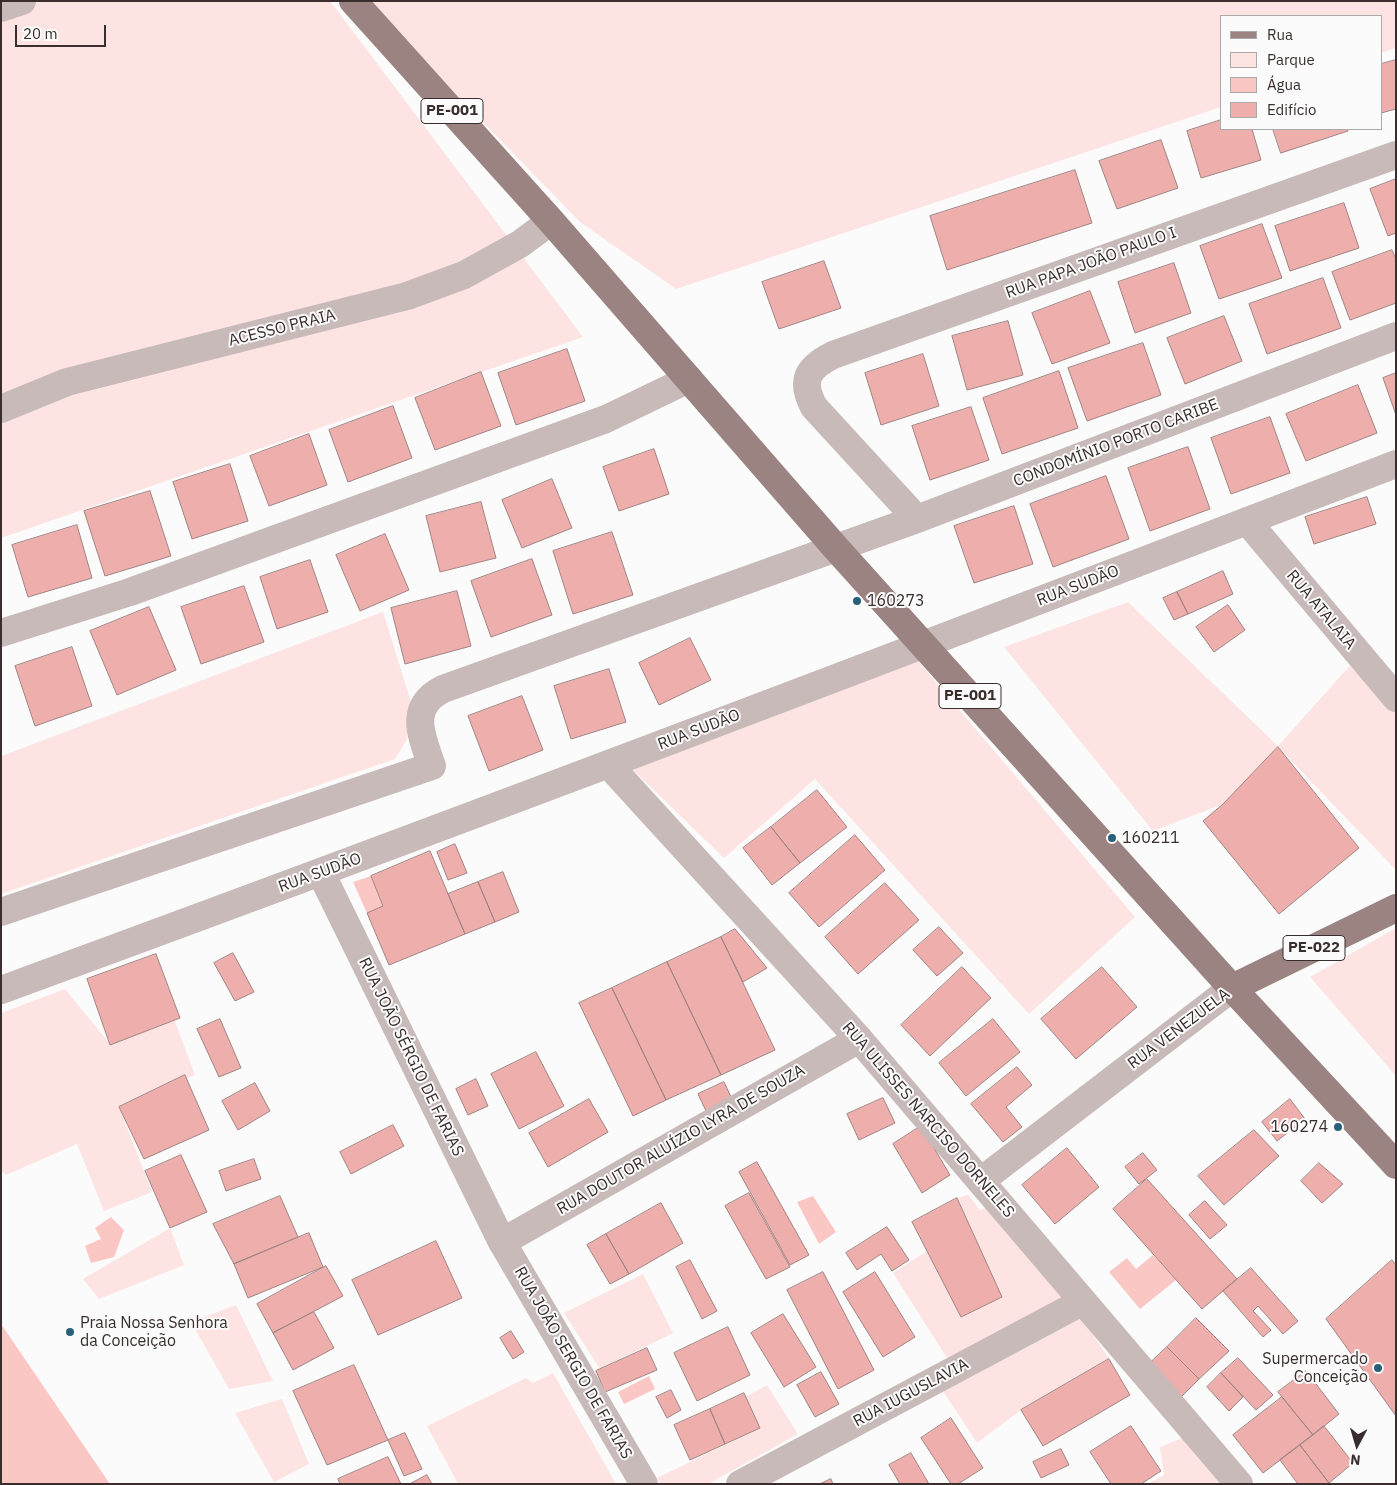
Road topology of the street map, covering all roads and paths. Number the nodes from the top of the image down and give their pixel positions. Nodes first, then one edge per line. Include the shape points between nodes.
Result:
1 (22, 1) edge
2 (353, 1) edge
3 (1, 8) edge
4 (1396, 155) edge
5 (551, 221) junction
6 (1396, 336) edge
7 (689, 379) junction
8 (1, 409) edge
9 (1396, 464) edge
10 (917, 519) junction
11 (1247, 521) junction
12 (835, 547) junction
13 (1, 634) edge
14 (924, 645) junction
15 (1396, 698) edge
16 (608, 764) junction
17 (321, 873) junction
18 (1396, 908) edge
19 (1, 912) edge
20 (1232, 988) junction
21 (1, 990) edge
22 (859, 1039) junction
23 (1396, 1165) edge
24 (982, 1180) junction
25 (502, 1242) junction
26 (1082, 1302) junction
27 (644, 1484) edge
28 (740, 1484) edge
29 (1239, 1484) edge

1 - 3 street
2 - 5 main road, PE-001
4 - 10 street, RUA PAPA JOÃO PAULO I via 832,355 818,363 808,375 806,392 814,407
5 - 7 main road, PE-001
5 - 8 street, ACESSO PRAIA via 520,244 464,275 407,296 67,382
6 - 10 street, CONDOMÍNIO PORTO CARIBE
7 - 12 main road, PE-001
7 - 13 street via 606,419 130,592
9 - 11 street, RUA SUDÃO
10 - 12 street, CONDOMÍNIO PORTO CARIBE
11 - 14 street, RUA SUDÃO
11 - 15 street, RUA ATALAIA
12 - 14 main road, PE-001
12 - 19 street, CONDOMÍNIO PORTO CARIBE via 430,695 421,710 419,726 432,766
14 - 16 street, RUA SUDÃO
14 - 20 main road, PE-001
16 - 17 street, RUA SUDÃO
16 - 22 street, RUA ULISSES NARCISO DORNELES
17 - 21 street, RUA SUDÃO
17 - 25 street, RUA JOÃO SÉRGIO DE FARIAS
18 - 20 main road, RUA VENEZUELA / PE-022
20 - 23 main road, PE-001
20 - 24 street, RUA VENEZUELA
22 - 24 street, RUA ULISSES NARCISO DORNELES
22 - 25 street, RUA DOUTOR ALUÍZIO LYRA DE SOUZA
24 - 26 street, RUA ULISSES NARCISO DORNELES
25 - 27 street, RUA JOÃO SERGIO DE FARIAS
26 - 28 street, RUA IUGUSLAVIA
26 - 29 street, RUA ULISSES NARCISO DORNELES

